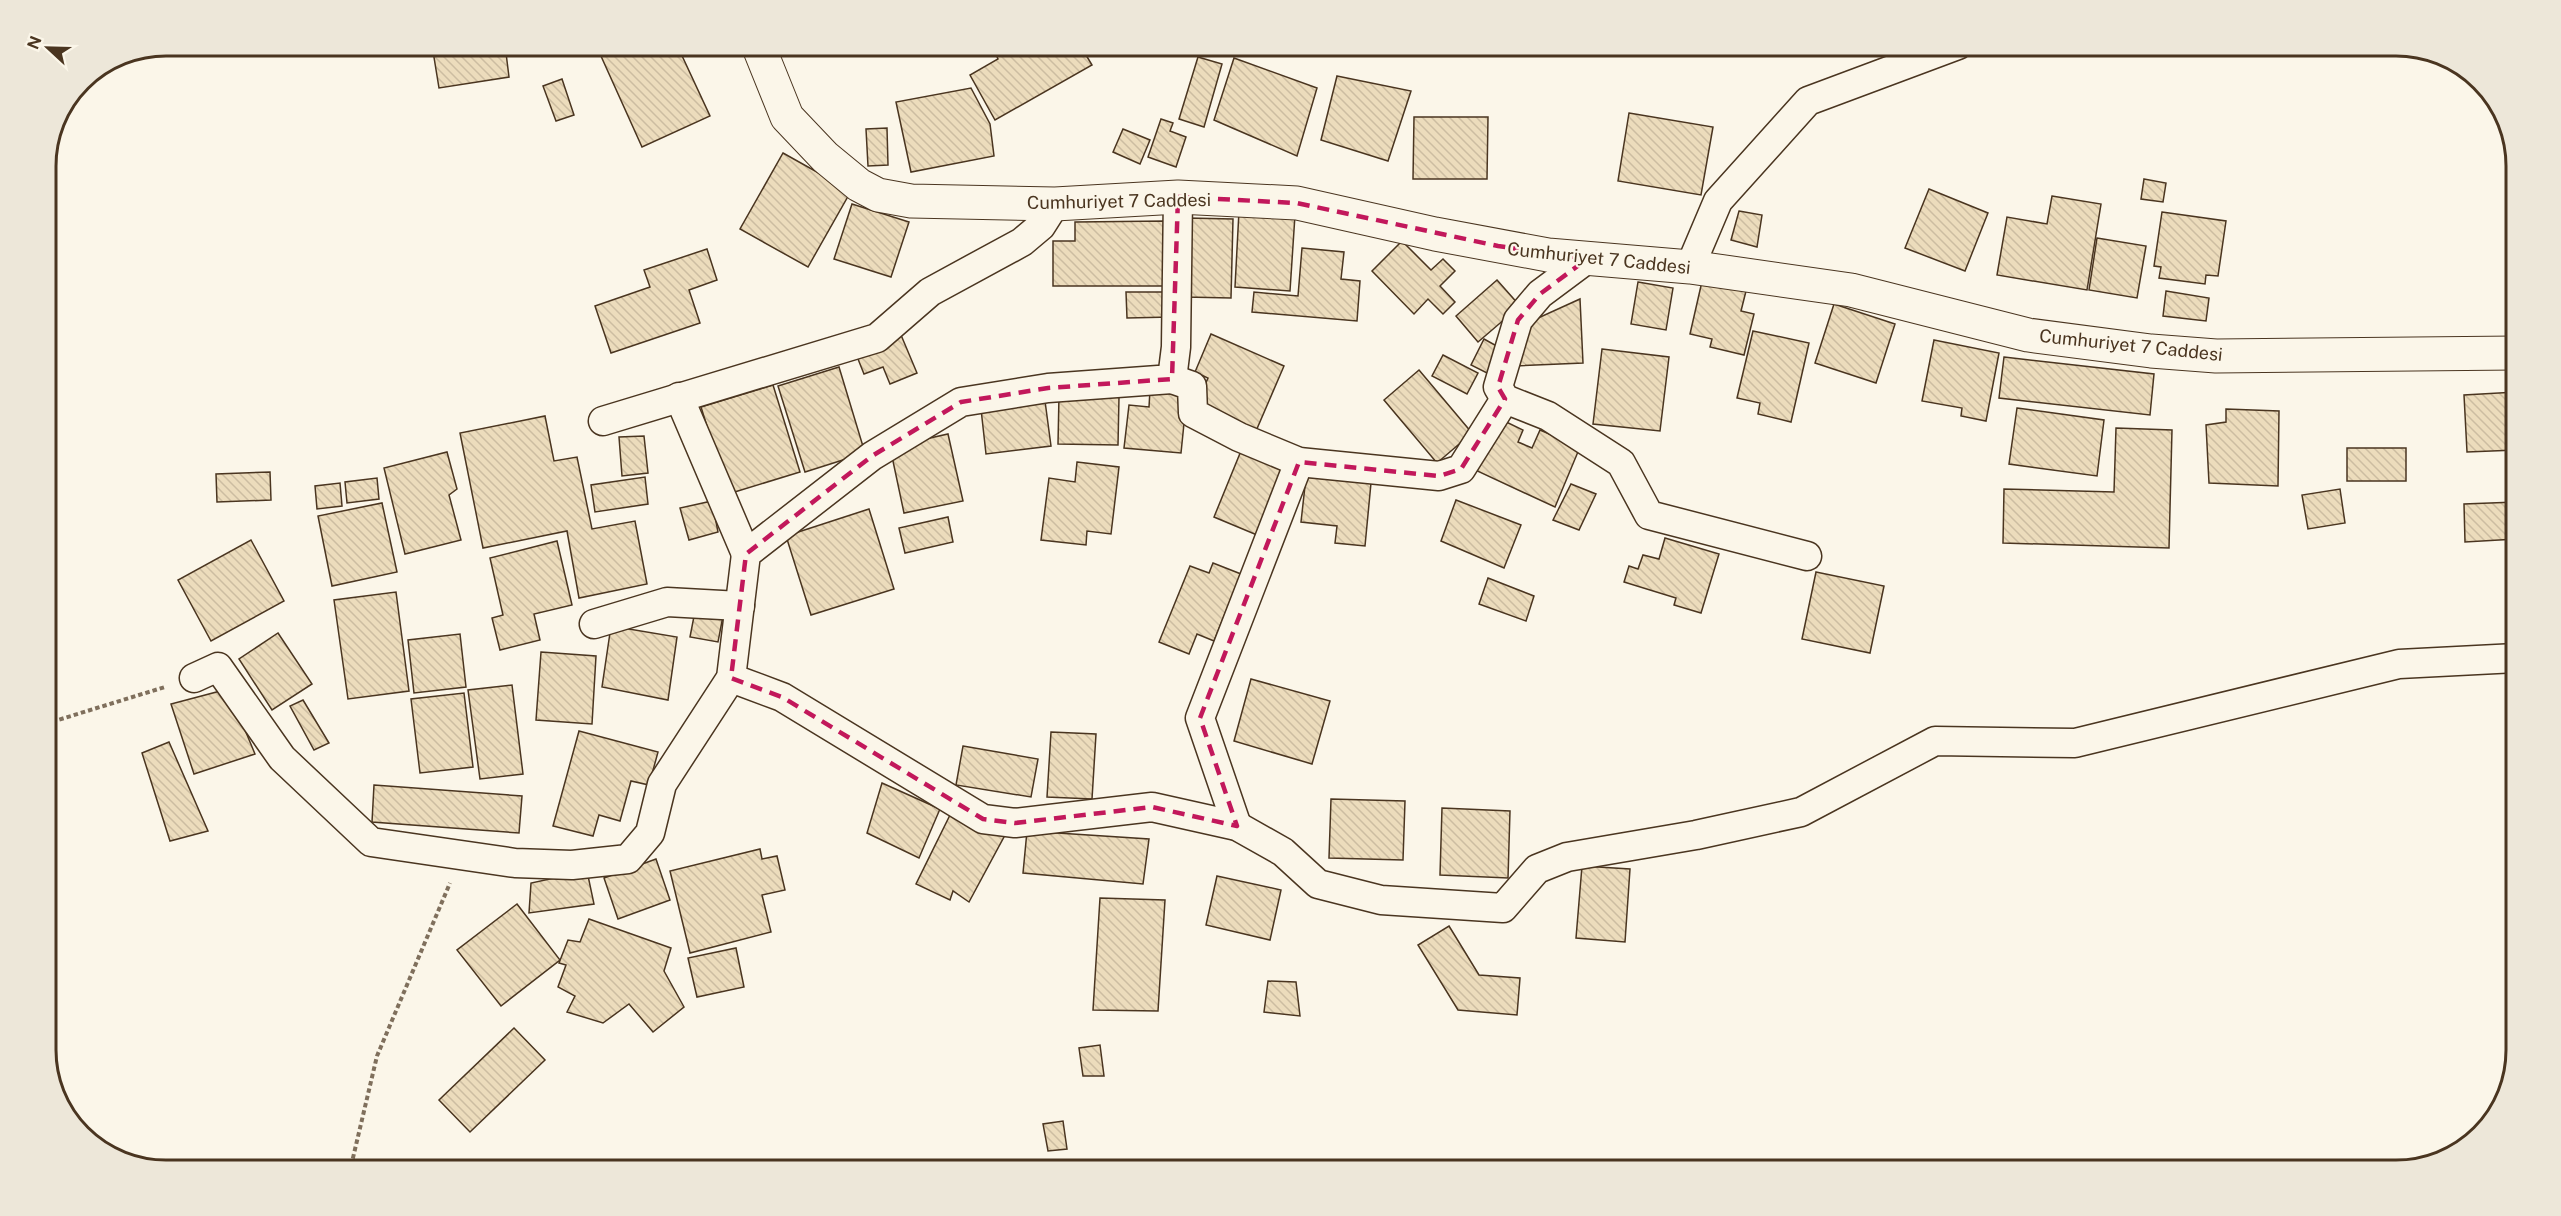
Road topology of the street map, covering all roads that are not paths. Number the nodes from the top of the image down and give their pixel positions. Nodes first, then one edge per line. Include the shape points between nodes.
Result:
1 (763, 56) edge
2 (1929, 56) edge
3 (1178, 197) junction
4 (1055, 204) junction
5 (1587, 259) junction
6 (1690, 267) junction
7 (2505, 353) edge
8 (1172, 380) junction
9 (679, 398) junction
10 (1505, 399) junction
11 (603, 421) dead end
12 (1299, 462) junction
13 (746, 554) junction
14 (1807, 556) dead end
15 (740, 606) junction
16 (594, 624) dead end
17 (2506, 659) edge
18 (194, 678) road end
19 (731, 678) junction
20 (1237, 826) junction

1 - 4 main road, Cumhuriyet 7 Caddesi via 788,117 825,157 878,195 911,201
2 - 6 street via 1808,101 1718,201
3 - 4 main road, Cumhuriyet 7 Caddesi
3 - 5 main road, Cumhuriyet 7 Caddesi via 1297,204 1498,246
3 - 8 street
4 - 9 street via 1041,226 1022,242 930,292 877,338
5 - 6 main road, Cumhuriyet 7 Caddesi
5 - 10 street via 1540,294 1518,320 1498,387
6 - 7 main road, Cumhuriyet 7 Caddesi via 1851,290 2028,335 2151,351 2216,356
8 - 12 street via 1192,386 1193,413
8 - 13 street via 1048,388 961,402 872,456
9 - 11 street
9 - 13 street
10 - 12 street via 1461,469 1439,476
10 - 14 street via 1548,416 1621,464 1649,515
12 - 20 street via 1200,718
13 - 15 street
15 - 16 street via 667,602
15 - 19 street
17 - 20 street via 2399,664 2075,743 1935,741 1801,812 1696,836 1567,857 1537,869 1503,908 1381,900 1318,884 1283,852
18 - 19 street via 218,667 282,758 371,842 526,864 572,865 628,859 650,833 662,784
19 - 20 street via 782,697 983,819 1015,823 1152,807

